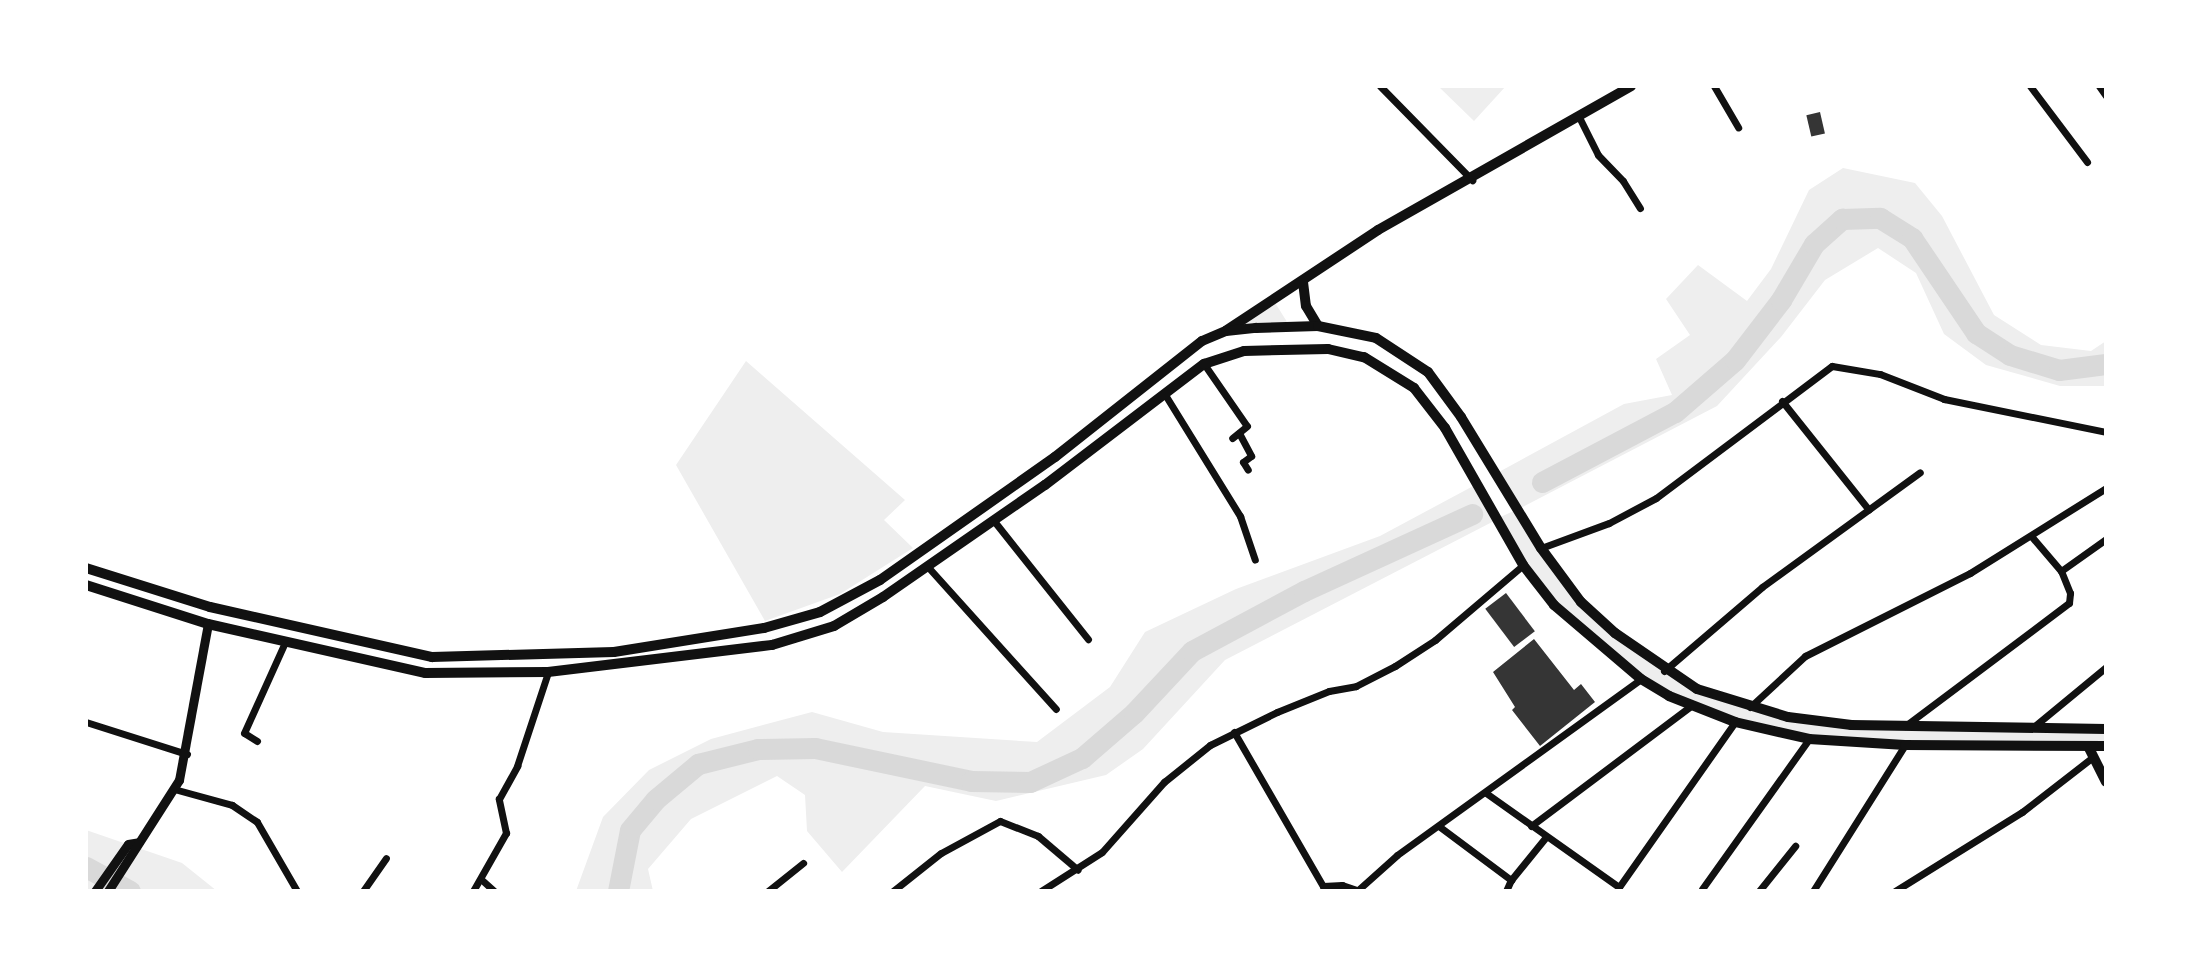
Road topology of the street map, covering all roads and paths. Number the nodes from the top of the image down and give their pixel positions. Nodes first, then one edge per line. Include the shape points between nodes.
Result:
1 (1380, 86) edge
2 (1631, 86) edge
3 (1714, 86) edge
4 (2030, 86) edge
5 (2099, 86) edge
6 (2106, 96) edge
7 (1579, 117) junction
8 (1738, 127) dead end
9 (2087, 162) dead end
10 (1472, 180) junction
11 (1640, 208) dead end
12 (1303, 282) junction
13 (1318, 326) junction
14 (1226, 331) junction
15 (1204, 364) junction
16 (1164, 393) junction
17 (1782, 401) junction
18 (1461, 417) junction
19 (1445, 428) junction
20 (2106, 432) edge
21 (1480, 446) junction
22 (1462, 458) junction
23 (1248, 470) dead end
24 (1920, 472) dead end
25 (2106, 488) edge
26 (1870, 510) junction
27 (994, 521) junction
28 (2032, 537) junction
29 (2106, 539) edge
30 (1541, 548) junction
31 (1255, 560) dead end
32 (1523, 565) junction
33 (928, 567) junction
34 (86, 568) edge
35 (2061, 571) junction
36 (86, 585) edge
37 (208, 624) junction
38 (1088, 639) dead end
39 (285, 642) junction
40 (2106, 667) edge
41 (1664, 670) junction
42 (548, 672) junction
43 (1641, 679) junction
44 (1691, 706) junction
45 (1750, 708) junction
46 (1056, 709) dead end
47 (86, 722) edge
48 (1735, 722) junction
49 (1902, 728) junction
50 (2031, 728) junction
51 (2106, 729) edge
52 (1234, 732) junction
53 (1809, 739) junction
54 (257, 741) dead end
55 (1905, 745) junction
56 (2088, 746) junction
57 (2106, 746) edge
58 (187, 754) junction
59 (2093, 757) junction
60 (2106, 782) edge
61 (174, 789) junction
62 (1486, 793) junction
63 (1531, 826) junction
64 (1440, 827) junction
65 (1546, 836) junction
66 (1795, 846) dead end
67 (138, 847) junction
68 (386, 858) dead end
69 (803, 863) dead end
70 (1077, 870) junction
71 (1511, 880) junction
72 (483, 881) junction
73 (1320, 889) edge
74 (1702, 889) dead end
75 (1359, 890) edge
76 (95, 891) edge
77 (108, 891) edge
78 (298, 891) edge
79 (363, 891) edge
80 (472, 891) edge
81 (494, 891) edge
82 (768, 891) edge
83 (893, 891) edge
84 (1041, 891) edge
85 (1506, 891) edge
86 (1759, 891) edge
87 (1813, 891) edge
88 (1895, 891) edge

1 - 10 street
2 - 7 highway
3 - 8 street
4 - 9 street
5 - 6 street
7 - 10 highway
7 - 11 street via 1598,155
10 - 12 highway via 1378,230
12 - 13 highway via 1306,306
12 - 14 highway
13 - 14 highway
13 - 18 highway via 1357,332 1396,348 1428,372
14 - 34 highway via 1192,348 1055,457 880,580 820,612 764,628 614,652 432,657 210,607
15 - 16 highway
15 - 19 highway via 1220,356 1287,346 1364,357 1401,376
15 - 23 street via 1247,426 1235,435 1251,456 1243,462
16 - 27 highway
16 - 31 street via 1240,516
17 - 20 street via 1825,368 1837,366 1907,382 1944,398
17 - 26 street
17 - 30 street via 1656,498 1609,523
18 - 19 highway via 1456,426
18 - 21 highway
19 - 22 highway
21 - 22 highway via 1469,449
21 - 30 highway
22 - 32 highway
24 - 26 street
25 - 28 street
26 - 41 street via 1762,587
27 - 33 highway
27 - 38 street
28 - 35 street
28 - 45 street via 1805,656 1772,682
29 - 35 street
30 - 41 highway via 1581,602
32 - 43 highway via 1559,611
32 - 52 street via 1434,640 1395,666 1356,686 1319,695
33 - 42 highway via 856,615 807,636 758,647
33 - 46 street
35 - 49 street via 2069,603
36 - 37 highway
37 - 39 highway
37 - 58 street
39 - 42 highway via 425,673
39 - 54 street via 244,733
40 - 50 street
41 - 45 highway via 1697,689
42 - 72 street via 517,766 499,799 506,834
43 - 44 highway
43 - 62 street
44 - 48 highway
44 - 63 street
45 - 49 highway via 1788,717
47 - 58 street
48 - 53 highway
48 - 65 street via 1620,886 1612,886
49 - 50 highway
50 - 51 highway
52 - 70 street via 1175,772 1102,852
52 - 73 street
53 - 55 highway
53 - 74 street
55 - 56 highway
55 - 87 street
56 - 57 highway
56 - 59 main road
58 - 61 street
59 - 60 main road
59 - 88 street via 2022,812
61 - 67 street
61 - 78 street via 232,805 257,821
62 - 63 street
62 - 64 street
63 - 65 street
64 - 71 street
64 - 75 street via 1397,855
65 - 71 street
66 - 86 street
67 - 76 street via 128,844
67 - 77 street
68 - 79 street
69 - 82 street
70 - 83 street via 1026,829 1000,821 941,853
70 - 84 street
71 - 85 street
72 - 80 street
72 - 81 street
73 - 75 street

